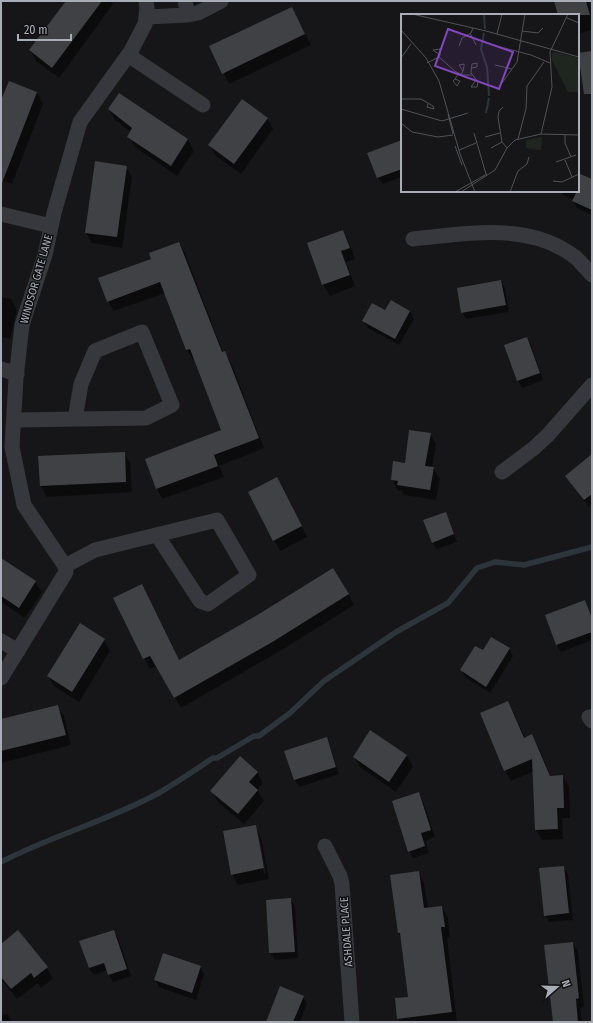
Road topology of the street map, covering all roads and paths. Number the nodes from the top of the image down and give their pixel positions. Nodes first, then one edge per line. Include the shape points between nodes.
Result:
1 (146, 1) edge
2 (220, 1) edge
3 (186, 8) edge
4 (146, 17) junction
5 (128, 55) junction
6 (203, 105) dead end
7 (1, 214) edge
8 (51, 226) junction
9 (414, 239) dead end
10 (592, 275) edge
11 (1, 369) edge
12 (17, 374) junction
13 (592, 385) edge
14 (75, 419) junction
15 (14, 420) junction
16 (502, 472) dead end
17 (157, 535) junction
18 (65, 566) junction
19 (1, 641) edge
20 (18, 650) junction
21 (1, 678) edge
22 (326, 846) dead end
23 (352, 1022) edge

1 - 4 street, WINDSOR GATE LANE
2 - 3 street via 198,13
3 - 4 street
4 - 5 street, WINDSOR GATE LANE via 145,24
5 - 6 street
5 - 8 street, WINDSOR GATE LANE via 80,122
7 - 8 street
8 - 12 street, WINDSOR GATE LANE via 45,255 22,325
9 - 10 street via 501,232 526,235 561,248
11 - 12 street
12 - 15 street, WINDSOR GATE LANE
13 - 16 street via 548,435
14 - 14 street via 146,418 172,405 142,332 95,351 81,384
14 - 15 street
15 - 18 street, WINDSOR GATE LANE via 12,447 24,505
17 - 17 street via 217,520 249,575 208,604 200,601
17 - 18 street via 95,550
18 - 20 street via 66,572
19 - 20 street
20 - 21 street
22 - 23 street, ASHDALE PLACE via 342,884

